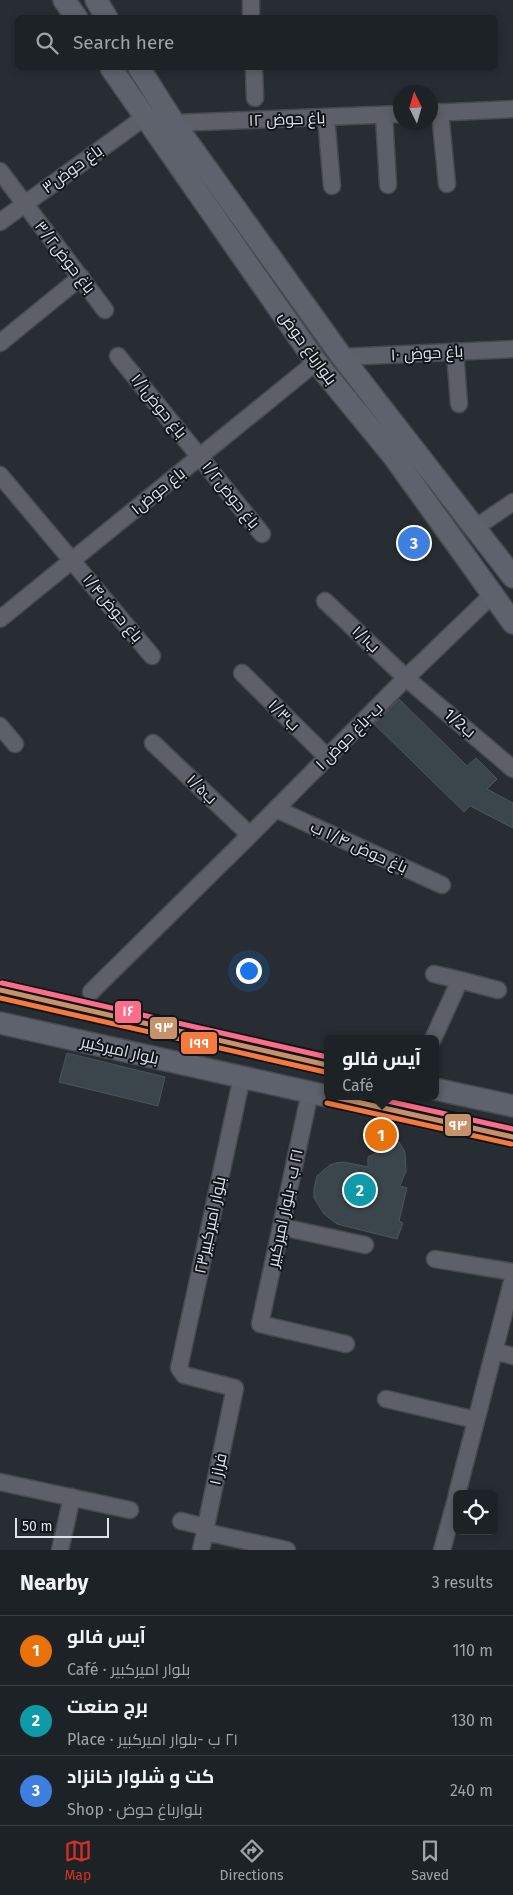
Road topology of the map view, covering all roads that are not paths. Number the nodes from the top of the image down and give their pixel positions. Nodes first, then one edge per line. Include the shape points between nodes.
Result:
1 (96, 0) edge
2 (251, 0) edge
3 (105, 15) edge
4 (252, 15) edge
5 (112, 70) edge
6 (140, 70) edge
7 (254, 70) edge
8 (255, 98) dead end
9 (513, 110) edge
10 (438, 113) edge
11 (393, 114) edge
12 (384, 115) junction
13 (145, 117) junction
14 (326, 117) junction
15 (174, 123) junction
16 (438, 130) edge
17 (0, 171) edge
18 (446, 184) dead end
19 (388, 185) dead end
20 (332, 186) dead end
21 (24, 204) junction
22 (0, 222) edge
23 (81, 277) junction
24 (105, 310) dead end
25 (0, 343) edge
26 (513, 349) edge
27 (455, 352) junction
28 (118, 356) dead end
29 (342, 357) junction
30 (316, 362) junction
31 (459, 404) dead end
32 (403, 435) junction
33 (387, 449) junction
34 (200, 457) junction
35 (0, 475) edge
36 (513, 502) edge
37 (475, 528) junction
38 (262, 534) dead end
39 (73, 560) junction
40 (513, 577) edge
41 (493, 594) junction
42 (325, 601) dead end
43 (0, 619) edge
44 (513, 623) edge
45 (152, 656) dead end
46 (242, 673) dead end
47 (406, 678) junction
48 (0, 726) edge
49 (153, 743) dead end
50 (14, 744) dead end
51 (327, 757) junction
52 (513, 769) edge
53 (276, 810) junction
54 (250, 835) junction
55 (442, 885) dead end
56 (434, 974) dead end
57 (460, 980) junction
58 (0, 990) edge
59 (498, 990) dead end
60 (91, 992) dead end
61 (0, 1023) edge
62 (171, 1030) junction
63 (436, 1035) edge
64 (162, 1060) junction
65 (324, 1064) edge
66 (242, 1077) junction
67 (439, 1090) edge
68 (322, 1095) edge
69 (345, 1100) edge
70 (513, 1106) edge
71 (513, 1137) edge
72 (282, 1227) junction
73 (365, 1245) dead end
74 (435, 1259) dead end
75 (513, 1272) edge
76 (513, 1278) edge
77 (346, 1344) dead end
78 (494, 1352) junction
79 (513, 1356) edge
80 (235, 1388) joint
81 (386, 1399) dead end
82 (476, 1420) junction
83 (0, 1482) edge
84 (458, 1490) edge
85 (72, 1496) junction
86 (453, 1509) edge
87 (130, 1510) dead end
88 (180, 1521) dead end
89 (205, 1529) junction
90 (60, 1550) edge
91 (201, 1550) edge
92 (287, 1550) edge
93 (442, 1550) edge

1 - 3 main road
2 - 4 street
5 - 13 main road, بلوارباغ حوض
6 - 15 main road, بلوارباغ حوض
7 - 8 street
9 - 10 street
11 - 12 street, ۱۲ باغ حوض
12 - 14 street, ۱۲ باغ حوض
12 - 19 street
13 - 21 street, باغ حوض۳
13 - 30 main road, بلوارباغ حوض
14 - 15 street, ۱۲ باغ حوض
14 - 20 street
15 - 29 main road, بلوارباغ حوض
16 - 18 street
17 - 21 street, باغ حوض۳/۲
21 - 22 street, باغ حوض۳
21 - 23 street, باغ حوض۳/۲
23 - 24 street, باغ حوض۳/۲
23 - 25 street
26 - 27 street, ۱۰ باغ حوض
27 - 29 street, ۱۰ باغ حوض
27 - 31 street
28 - 34 street, باغ حوض۱/۱
29 - 32 main road, بلوارباغ حوض
30 - 33 main road, بلوارباغ حوض
30 - 34 street, باغ حوض۱
32 - 33 main road
32 - 37 main road, بلوارباغ حوض
33 - 41 main road, بلوارباغ حوض
34 - 38 street, باغ حوض۱/۲
34 - 39 street, باغ حوض۱
35 - 39 street, باغ حوض۱/۴
36 - 37 street
37 - 40 main road, بلوارباغ حوض
39 - 43 street, باغ حوض۱
39 - 45 street, باغ حوض۱/۴
41 - 44 main road, بلوارباغ حوض
41 - 47 street, ۱ ب-باغ حوض
42 - 47 street, ب۱/۱
46 - 51 street, ب۱/۳
47 - 51 street, ۱ ب-باغ حوض
47 - 52 street, 1/2ب
48 - 50 street
49 - 54 street, ب۱/۵
51 - 53 street, ۱ ب-باغ حوض
53 - 54 street, ۱ ب-باغ حوض
53 - 55 street, باغ حوض ۱/۴ ب
54 - 60 street, ۱ ب-باغ حوض
56 - 57 street
57 - 59 street
57 - 63 street
58 - 62 main road, بلوار امیرکبیر
61 - 64 main road, بلوار امیرکبیر
62 - 64 main road
62 - 65 main road, بلوار امیرکبیر
64 - 66 main road, بلوار امیرکبیر
66 - 68 main road, بلوار امیرکبیر
66 - 80 street, ۲۳بلوار امیرکبیر via 179,1368 181,1373
67 - 70 main road
68 - 72 street, ٢١ ب -بلوار امیرکبیر
69 - 71 main road, بلوار امیرکبیر
72 - 73 street
72 - 77 street, ٢١ ب -بلوار امیرکبیر via 260,1324
74 - 75 street
76 - 78 street
78 - 79 street
78 - 82 street
80 - 89 street, فراز ۱
81 - 82 street
82 - 84 street
83 - 85 street
85 - 87 street
85 - 90 street
86 - 93 street
88 - 89 street
89 - 91 street, فراز ۱
89 - 92 street

